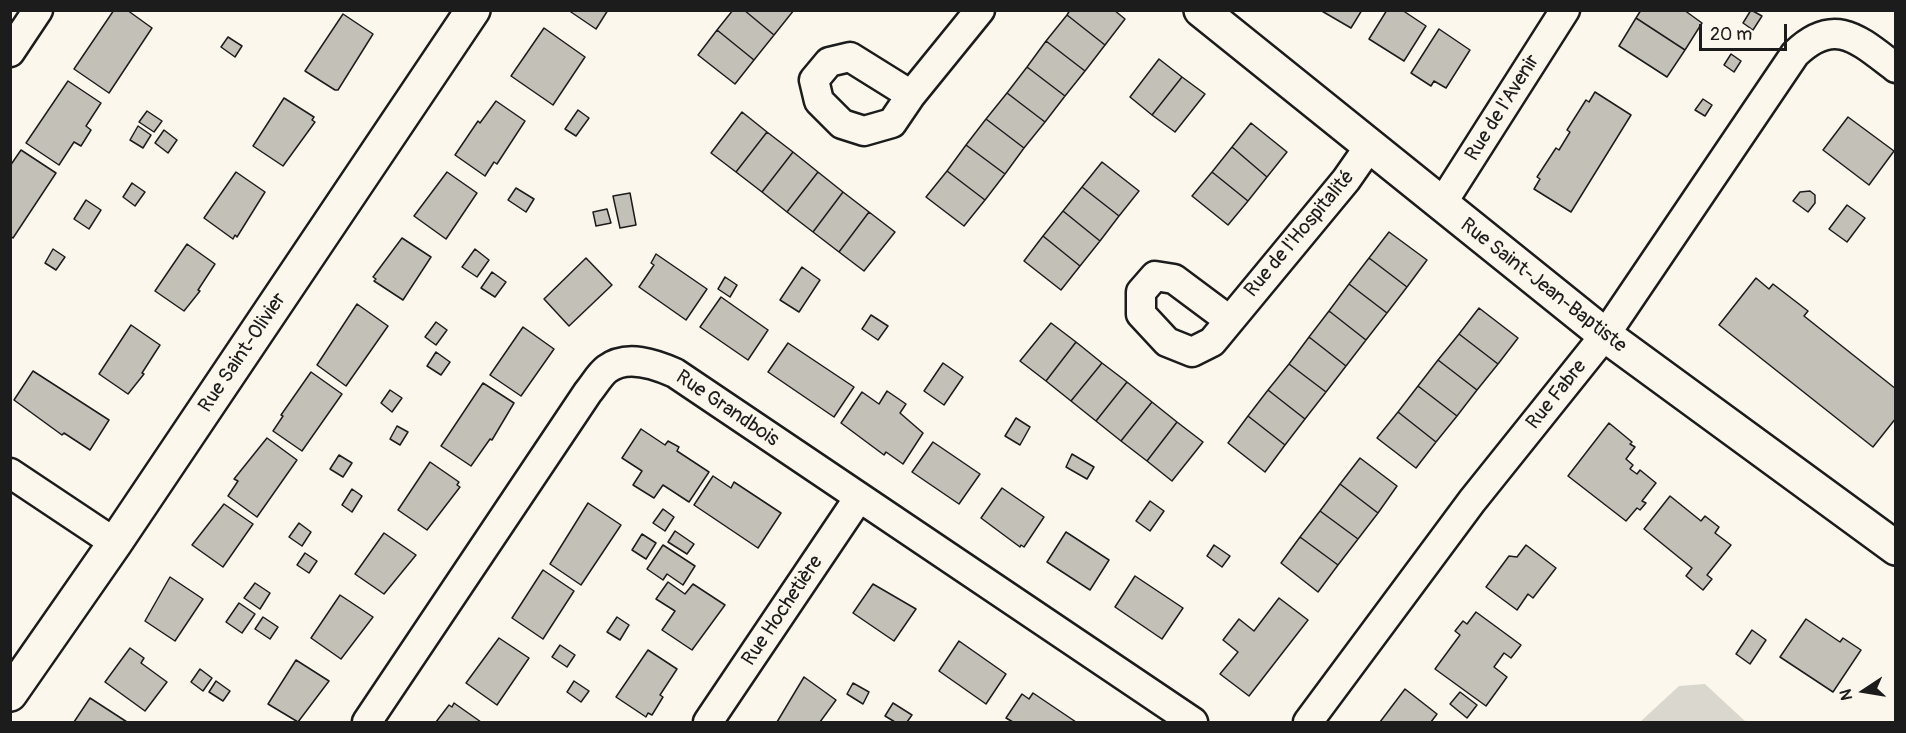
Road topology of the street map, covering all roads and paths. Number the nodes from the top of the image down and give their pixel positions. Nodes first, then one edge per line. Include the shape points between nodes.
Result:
1 (38, 10) edge
2 (473, 10) edge
3 (980, 10) edge
4 (1201, 10) edge
5 (1565, 10) edge
6 (10, 52) edge
7 (1896, 68) edge
8 (911, 95) dead end
9 (1370, 147) junction
10 (1441, 205) junction
11 (1229, 320) dead end
12 (1605, 335) junction
13 (10, 473) edge
14 (858, 499) junction
15 (115, 543) junction
16 (1896, 548) edge
17 (10, 694) edge
18 (367, 723) edge
19 (708, 723) edge
20 (1193, 723) edge
21 (1308, 723) edge

1 - 6 street
2 - 15 street, Rue Saint-Olivier
3 - 8 street
4 - 9 street, Rue Saint-Jean-Baptiste
5 - 10 street, Rue de l'Avenir
7 - 12 street, Rue Fabre via 1859,40 1838,32 1810,39 1795,54
9 - 10 street, Rue Saint-Jean-Baptiste
9 - 11 street, Rue de l'Hospitalité
10 - 12 street, Rue Saint-Jean-Baptiste
12 - 16 street, Rue Saint-Jean-Baptiste
12 - 21 street, Rue Fabre via 1472,501
13 - 15 street
14 - 18 street, Rue Grandbois via 675,373 651,362 628,362 607,369
14 - 19 street, Rue Hochetière
14 - 20 street, Rue Grandbois
15 - 17 street, Rue Saint-Olivier

